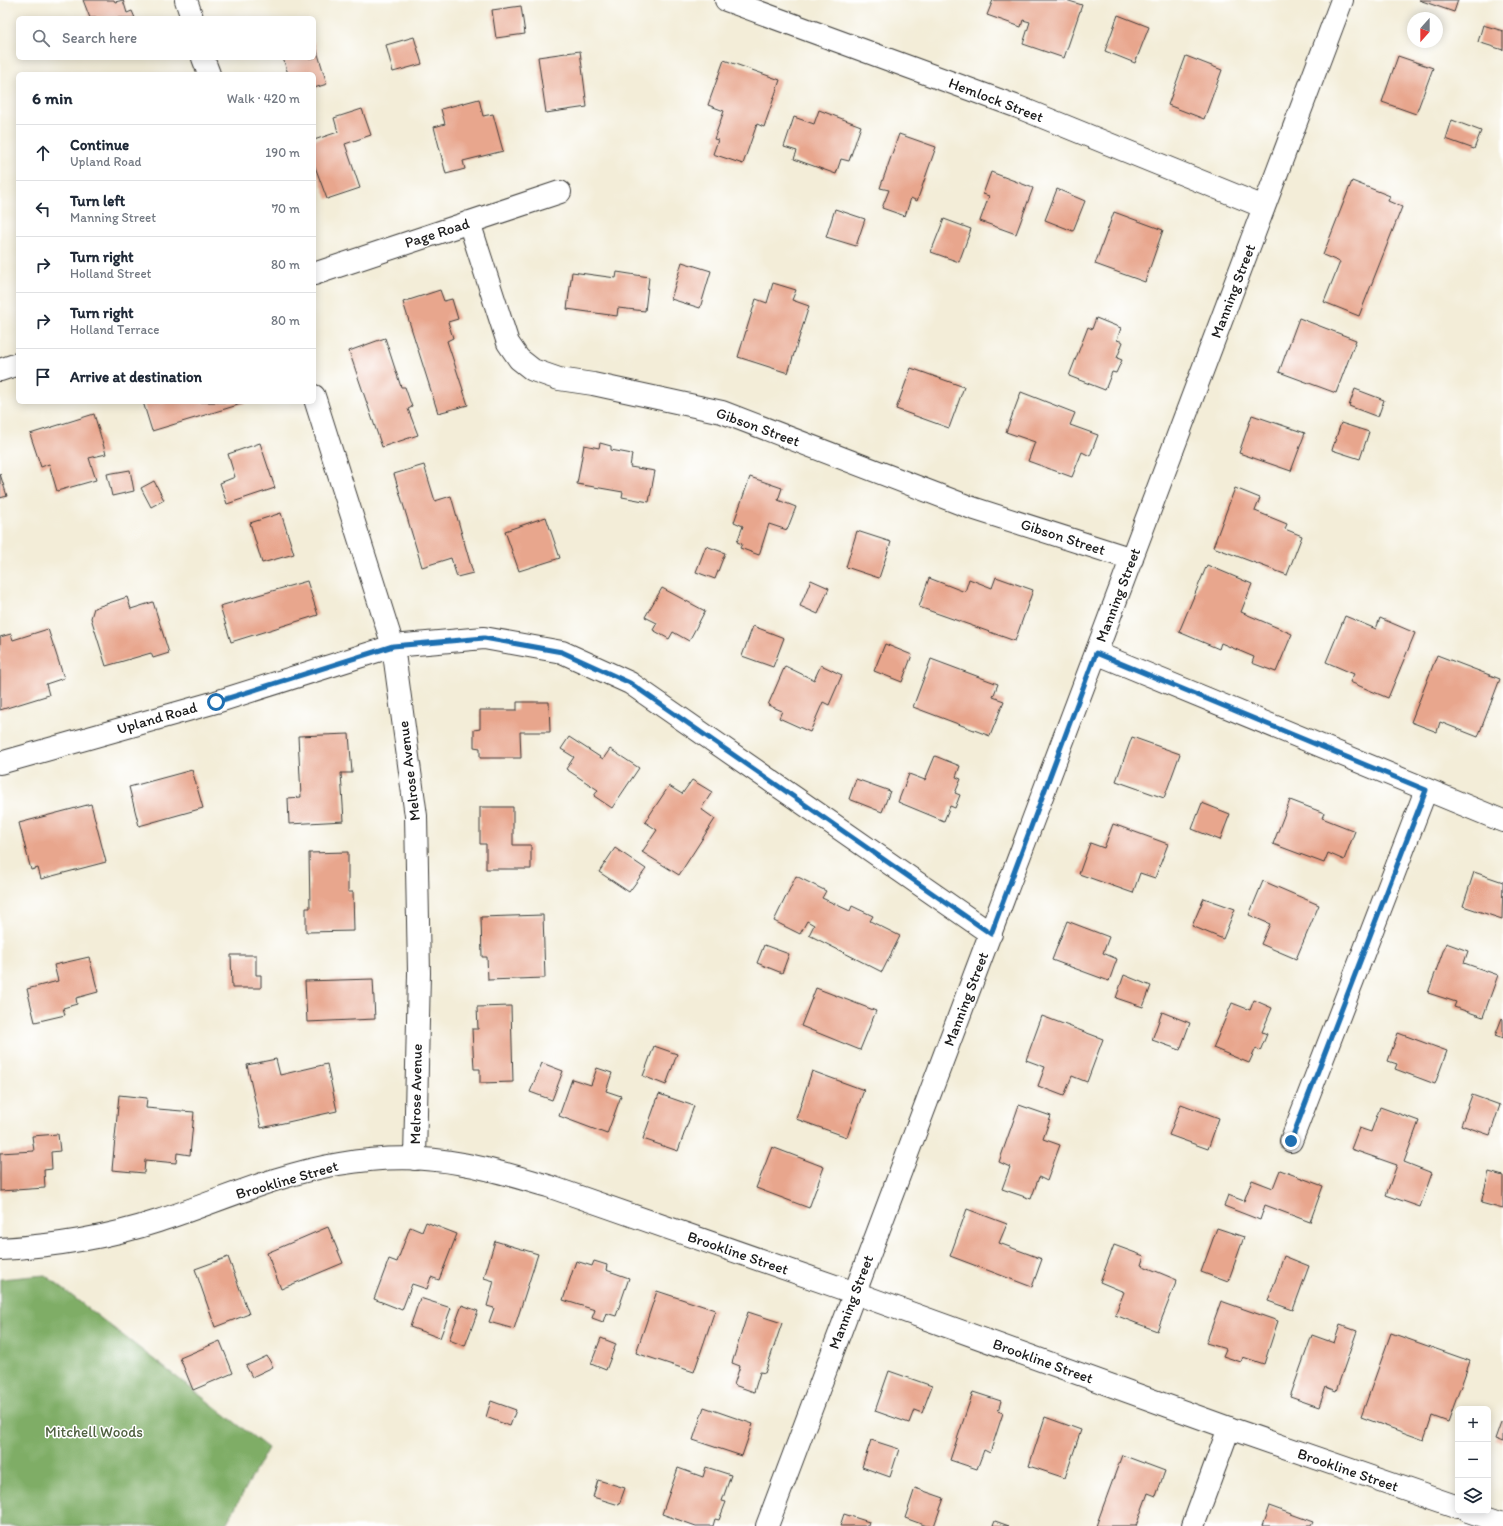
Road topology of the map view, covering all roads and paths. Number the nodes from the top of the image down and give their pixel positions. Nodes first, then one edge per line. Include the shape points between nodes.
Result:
1 (186, 0) edge
2 (726, 0) edge
3 (1342, 0) edge
4 (191, 16) edge
5 (204, 60) edge
6 (208, 72) edge
7 (560, 192) dead end
8 (1264, 207) junction
9 (469, 222) junction
10 (316, 273) edge
11 (16, 365) edge
12 (0, 370) edge
13 (316, 402) edge
14 (1132, 559) junction
15 (393, 646) junction
16 (1096, 653) junction
17 (0, 763) edge
18 (1426, 790) junction
19 (1503, 821) edge
20 (991, 934) junction
21 (1291, 1141) dead end
22 (415, 1159) junction
23 (0, 1250) edge
24 (855, 1293) junction
25 (1229, 1428) junction
26 (1455, 1507) edge
27 (1477, 1514) edge
28 (1503, 1523) edge
29 (767, 1526) edge
30 (1193, 1526) edge

1 - 4 street
2 - 8 street, Hemlock Street via 1018,108
3 - 8 street, Manning Street
5 - 6 street
7 - 9 street, Page Road
8 - 14 street, Manning Street
9 - 10 street, Page Road
9 - 14 street, Gibson Street via 508,343 519,358 534,370 559,379 722,412 972,508
11 - 12 street
13 - 15 street, Melrose Avenue
14 - 16 street, Manning Street
15 - 17 street, Upland Road via 216,702
15 - 20 street, Upland Road via 484,638 562,652 630,683
15 - 22 street, Melrose Avenue via 416,816 419,973
16 - 18 street
16 - 20 street, Manning Street
18 - 19 street
18 - 21 street
20 - 24 street, Manning Street
22 - 23 street, Brookline Street via 339,1164 276,1180 119,1233 38,1247
22 - 24 street, Brookline Street via 462,1164 548,1186
24 - 25 street, Brookline Street
24 - 29 street, Manning Street
25 - 26 street, Brookline Street
25 - 30 street
27 - 28 street

